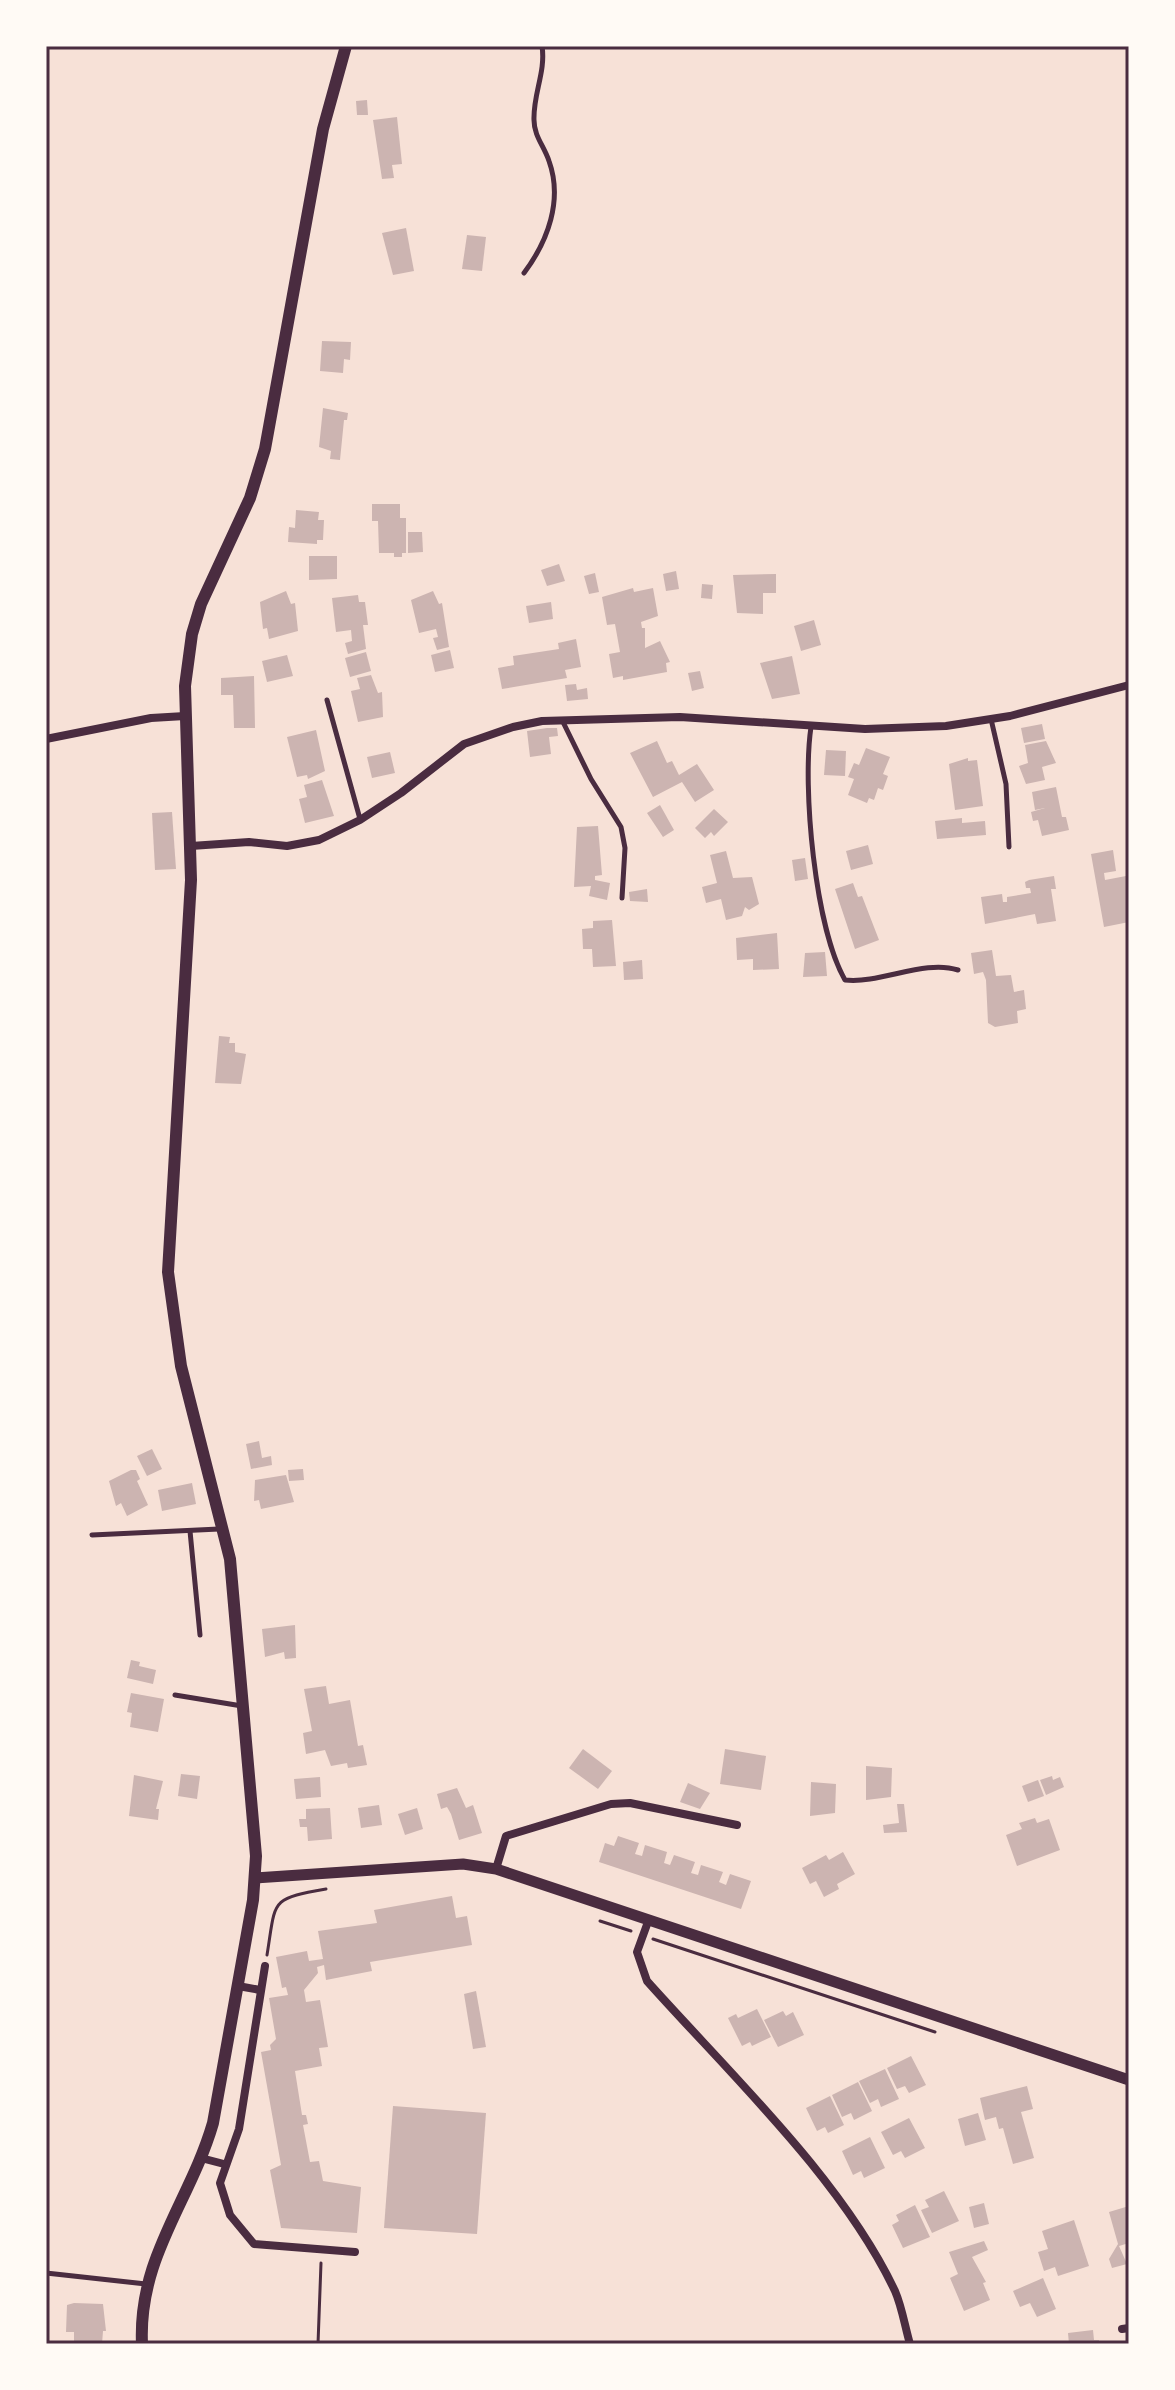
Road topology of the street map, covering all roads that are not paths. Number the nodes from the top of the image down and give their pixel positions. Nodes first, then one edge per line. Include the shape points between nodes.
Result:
1 (346, 46) edge
2 (542, 46) edge
3 (524, 273) dead end
4 (1129, 685) edge
5 (327, 700) dead end
6 (185, 716) junction
7 (991, 719) junction
8 (561, 720) junction
9 (811, 727) junction
10 (46, 739) edge
11 (360, 820) junction
12 (191, 846) junction
13 (1009, 847) dead end
14 (622, 898) dead end
15 (958, 970) dead end
16 (224, 1529) junction
17 (190, 1531) junction
18 (92, 1535) dead end
19 (200, 1635) dead end
20 (175, 1695) dead end
21 (243, 1706) junction
22 (737, 1825) dead end
23 (496, 1869) junction
24 (255, 1878) junction
25 (649, 1919) junction
26 (265, 1966) road end
27 (238, 1986) junction
28 (260, 1990) junction
29 (1129, 2080) edge
30 (201, 2158) junction
31 (224, 2164) junction
32 (355, 2252) dead end
33 (46, 2273) edge
34 (146, 2284) junction
35 (142, 2344) edge
36 (910, 2344) edge

1 - 6 main road via 320,143 265,449 250,498 195,625 186,668
2 - 3 lane via 545,63 534,123 549,161 554,210
4 - 7 street
5 - 11 lane
6 - 10 street
6 - 12 main road
7 - 9 street via 892,728
7 - 13 lane via 1006,784
8 - 9 street via 723,718
8 - 11 street via 513,727 464,744
8 - 14 lane via 621,827
9 - 15 lane via 811,824 818,885 845,980
11 - 12 street via 299,845
12 - 16 main road via 168,1272 181,1366
16 - 17 lane
16 - 21 main road
17 - 18 lane
17 - 19 lane
20 - 21 lane
21 - 24 main road
22 - 23 street via 611,1804 506,1836
23 - 24 street via 463,1864
23 - 25 street
24 - 27 main road
25 - 29 street
25 - 36 street via 637,1952 647,1981 808,2161 861,2231 895,2292
26 - 28 street
27 - 28 street
27 - 30 main road via 221,2089
28 - 31 street via 239,2129
30 - 31 street
30 - 34 main road
31 - 32 street via 223,2196 246,2238 263,2248
33 - 34 lane
34 - 35 main road

